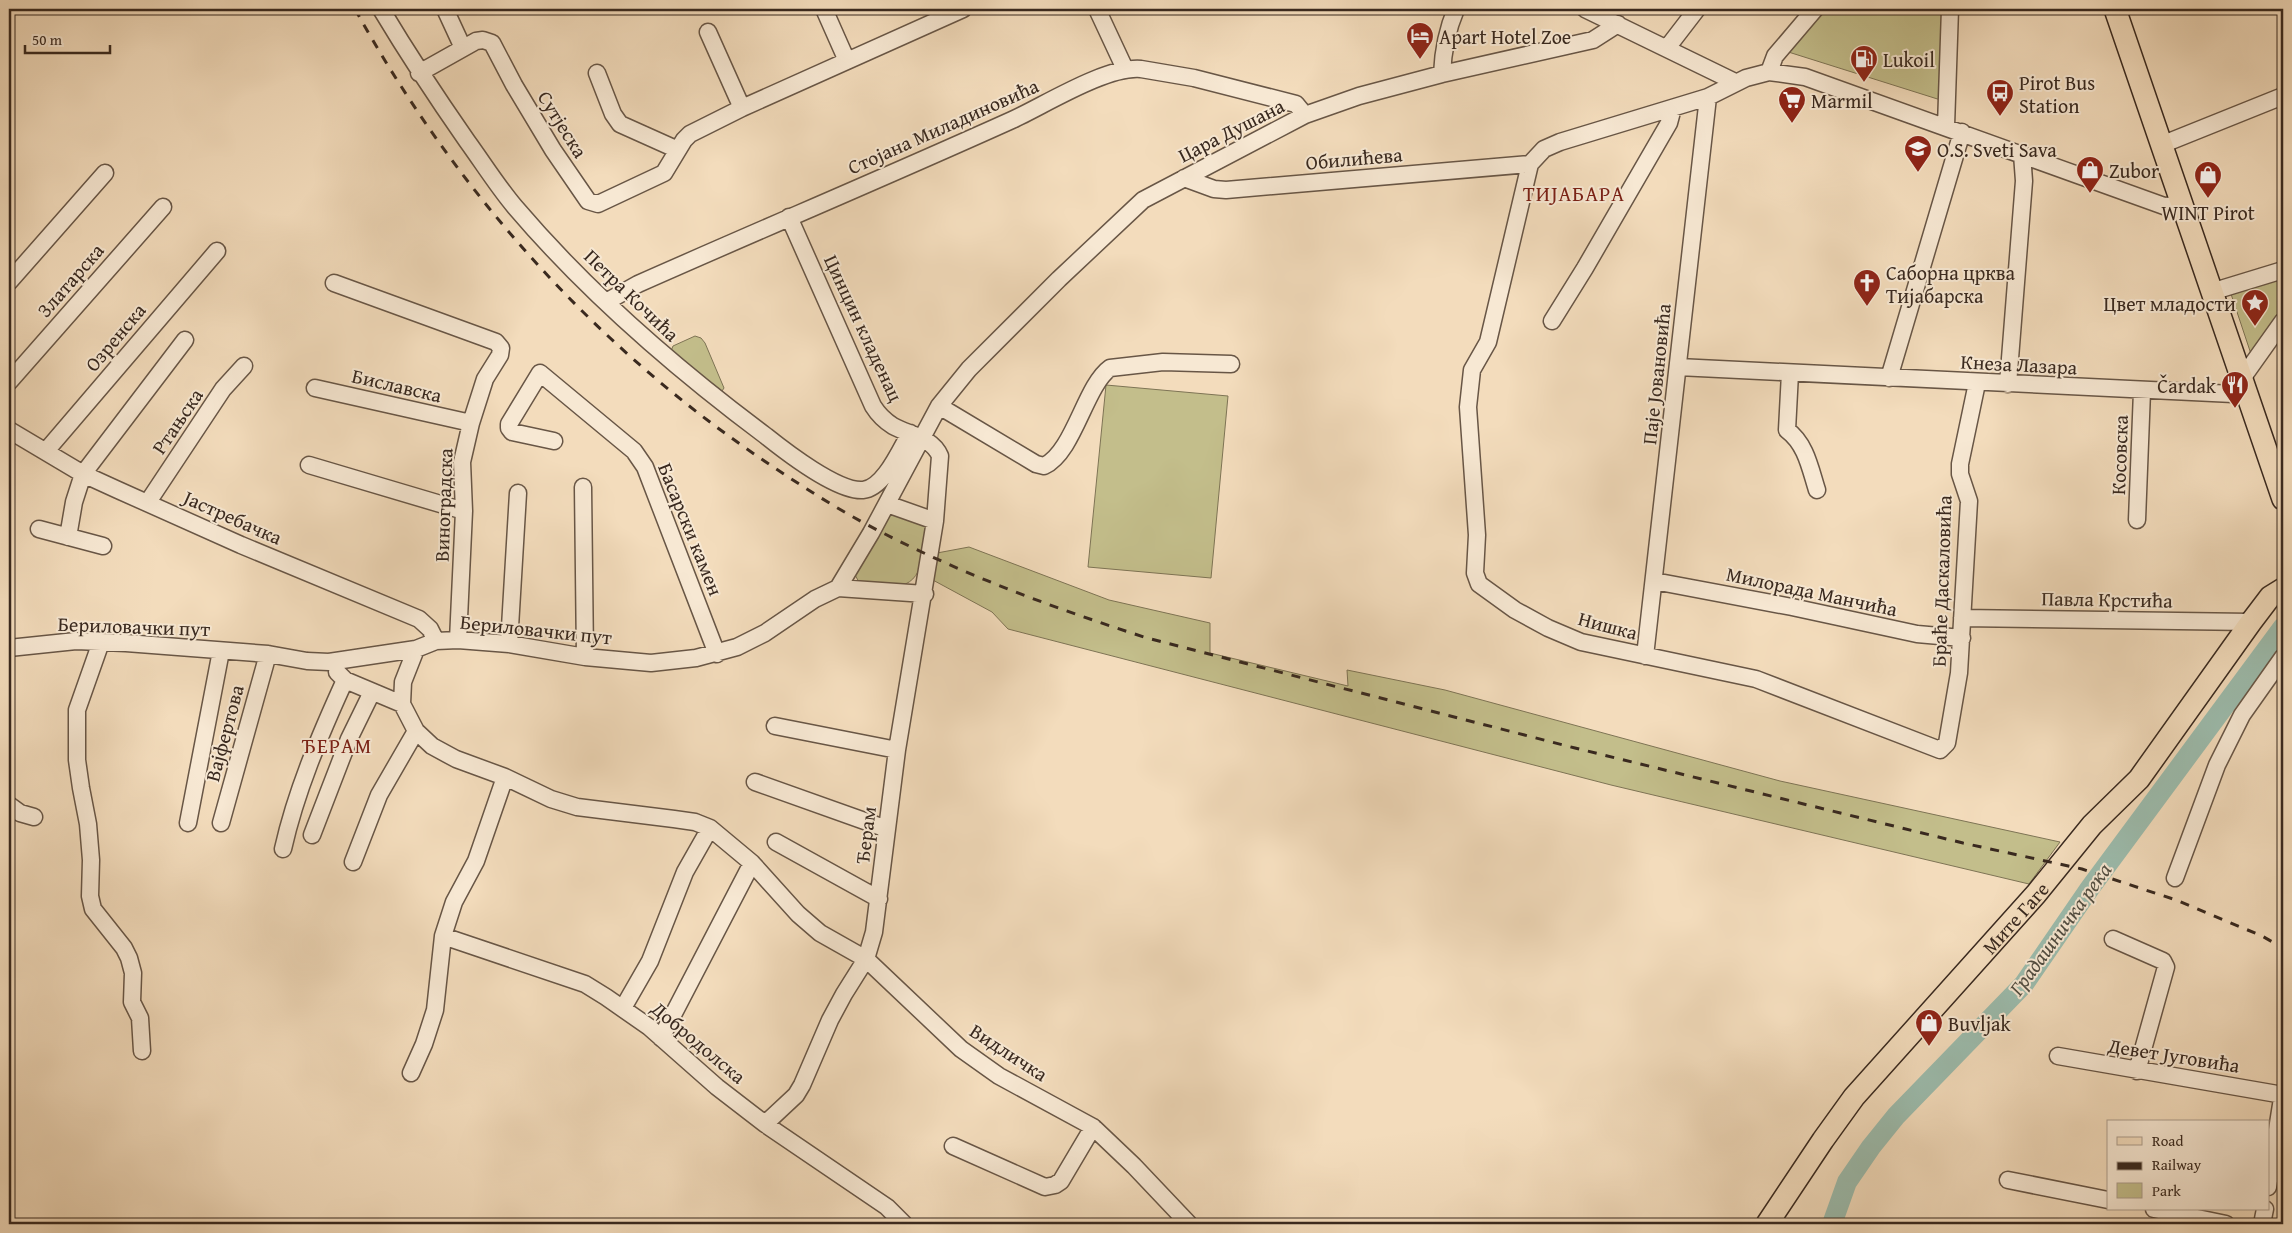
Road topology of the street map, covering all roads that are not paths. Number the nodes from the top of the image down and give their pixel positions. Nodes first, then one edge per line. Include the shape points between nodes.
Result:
1 (381, 9) edge
2 (444, 9) edge
3 (824, 9) edge
4 (1097, 9) edge
5 (1456, 9) edge
6 (1584, 9) edge
7 (1697, 9) edge
8 (1815, 9) edge
9 (1950, 9) edge
10 (2115, 9) edge
11 (959, 10) edge
12 (1618, 24) junction
13 (708, 32) dead end
14 (463, 48) junction
15 (1667, 48) junction
16 (847, 61) junction
17 (1125, 69) junction
18 (419, 72) junction
19 (1770, 72) junction
20 (597, 73) dead end
21 (1442, 74) junction
22 (1735, 82) junction
23 (2283, 96) edge
24 (1708, 97) junction
25 (742, 108) junction
26 (1673, 108) junction
27 (1305, 115) junction
28 (1946, 126) junction
29 (1962, 132) junction
30 (2161, 145) junction
31 (678, 150) junction
32 (2022, 154) junction
33 (1530, 164) junction
34 (105, 173) dead end
35 (1184, 178) junction
36 (2182, 205) junction
37 (163, 207) dead end
38 (788, 217) junction
39 (217, 251) dead end
40 (2283, 270) edge
41 (9, 282) edge
42 (334, 283) dead end
43 (2211, 292) junction
44 (606, 302) junction
45 (2283, 320) edge
46 (1552, 321) dead end
47 (185, 340) dead end
48 (1231, 364) dead end
49 (244, 366) dead end
50 (1678, 367) junction
51 (1790, 373) junction
52 (1889, 378) junction
53 (9, 382) edge
54 (1977, 383) junction
55 (2008, 384) junction
56 (2243, 386) junction
57 (315, 388) dead end
58 (2142, 391) junction
59 (939, 406) junction
60 (471, 423) junction
61 (9, 430) edge
62 (916, 435) junction
63 (554, 441) dead end
64 (46, 451) junction
65 (309, 466) dead end
66 (83, 474) junction
67 (583, 487) dead end
68 (1817, 490) dead end
69 (518, 493) dead end
70 (2283, 499) edge
71 (148, 502) junction
72 (887, 504) junction
73 (464, 510) junction
74 (2137, 520) dead end
75 (935, 521) junction
76 (39, 529) dead end
77 (68, 537) junction
78 (103, 546) dead end
79 (1654, 581) junction
80 (838, 588) junction
81 (2283, 589) edge
82 (924, 594) junction
83 (2283, 602) edge
84 (2256, 616) junction
85 (1962, 618) junction
86 (1962, 638) junction
87 (458, 640) junction
88 (436, 641) junction
89 (102, 642) junction
90 (509, 644) junction
91 (9, 648) edge
92 (416, 649) junction
93 (221, 650) junction
94 (268, 654) junction
95 (717, 654) junction
96 (1645, 656) junction
97 (585, 657) junction
98 (2283, 657) edge
99 (329, 662) junction
100 (345, 680) junction
101 (372, 692) junction
102 (402, 704) junction
103 (775, 726) dead end
104 (416, 731) junction
105 (898, 750) junction
106 (1940, 750) joint
107 (505, 777) junction
108 (755, 782) dead end
109 (9, 805) edge
110 (34, 817) dead end
111 (188, 822) dead end
112 (221, 824) dead end
113 (710, 828) junction
114 (887, 829) junction
115 (312, 835) dead end
116 (776, 842) dead end
117 (283, 849) dead end
118 (352, 862) dead end
119 (752, 863) junction
120 (2175, 878) dead end
121 (879, 899) junction
122 (444, 936) junction
123 (2113, 939) dead end
124 (866, 959) junction
125 (623, 1008) junction
126 (661, 1038) junction
127 (142, 1050) dead end
128 (2058, 1056) dead end
129 (2137, 1071) junction
130 (411, 1073) dead end
131 (2283, 1094) edge
132 (765, 1124) junction
133 (1093, 1128) junction
134 (953, 1146) dead end
135 (2270, 1175) edge
136 (2008, 1180) dead end
137 (2107, 1200) edge
138 (2159, 1210) edge
139 (2265, 1210) edge
140 (1181, 1222) edge
141 (904, 1224) edge
142 (1766, 1224) edge
143 (2226, 1224) edge
144 (2262, 1224) edge

1 - 18 street, Петра Кочића
2 - 14 street
3 - 16 street
4 - 17 street
5 - 21 street via 1442,57
6 - 12 street
7 - 15 street
8 - 19 street via 1775,56
9 - 28 street
10 - 30 main road
11 - 16 street, Сутјеска
12 - 15 street
12 - 21 street, Цара Душана via 1594,40
13 - 25 street
14 - 18 street, Сутјеска
14 - 31 street, Сутјеска via 483,40 494,45 514,86 553,150 591,203 598,204 664,173
15 - 22 street
16 - 25 street, Сутјеска
17 - 27 street, Стојана Миладиновића via 1141,69 1242,90 1296,104
17 - 38 street, Стојана Миладиновића
18 - 44 street, Петра Кочића via 514,206
19 - 22 street
19 - 28 street via 1805,77
20 - 31 street via 614,118 620,124
21 - 27 street, Цара Душана via 1359,96
22 - 24 street
23 - 30 street
24 - 26 street
24 - 50 street, Паје Јовановића
25 - 31 street, Сутјеска via 690,134
26 - 33 street via 1560,142 1544,149
26 - 46 street via 1669,123
27 - 35 street, Цара Душана
28 - 29 street
29 - 32 street
29 - 52 street
30 - 36 main road
32 - 36 street via 2164,206
32 - 55 street via 2024,182
33 - 35 street, Обилићева via 1226,190
33 - 96 street, Нишка via 1488,342 1472,370 1468,407 1476,512 1476,580 1515,610 1566,636
34 - 41 street
35 - 59 street, Цара Душана via 1143,200 969,369
36 - 43 main road
37 - 53 street, Златарска
38 - 44 street, Стојана Миладиновића via 638,284
38 - 62 street, Цинцин кладенац via 873,406 889,423
39 - 64 street, Озренска
40 - 43 street
42 - 60 street, Виноградска via 499,344 500,355 485,379
43 - 56 main road
44 - 62 street, Петра Кочића via 707,392 794,458 849,489 873,488
45 - 56 street
47 - 66 street
48 - 59 street via 1163,362 1110,368 1102,375 1056,458 1044,466
49 - 71 street, Ртањска via 223,389
50 - 51 street, Кнеза Лазара
50 - 79 street, Паје Јовановића
51 - 52 street, Кнеза Лазара
51 - 68 street via 1787,430 1798,438
52 - 54 street, Кнеза Лазара
54 - 55 street, Кнеза Лазара
54 - 85 street, Браће Даскаловића via 1960,464 1969,501
55 - 58 street, Кнеза Лазара
56 - 58 street, Кнеза Лазара via 2233,394
56 - 70 main road
57 - 60 street, Биславска
58 - 74 street, Косовска
59 - 62 street, Цара Душана
60 - 73 street, Виноградска via 462,462
61 - 64 street, Јастребачка
62 - 72 street
62 - 75 street via 935,448 940,456
63 - 95 street, Басарски камен via 512,432 509,428 540,373 634,451 645,468
64 - 66 street, Јастребачка
65 - 73 street
66 - 71 street, Јастребачка
66 - 77 street
67 - 97 street
69 - 90 street
71 - 88 street, Јастребачка via 241,545 419,619 430,629
72 - 75 street
72 - 80 street
73 - 87 street, Виноградска
75 - 82 street, Ђерам
76 - 77 street
77 - 78 street
79 - 86 street, Милорада Манчића via 1917,634
79 - 96 street, Паје Јовановића
80 - 82 street, Бериловачки пут
80 - 95 street, Бериловачки пут via 815,599 765,633
81 - 84 main road, Мите Гаге via 2270,597
82 - 105 street, Ђерам
83 - 84 main road
84 - 85 street, Павла Крстића
84 - 142 main road, Мите Гаге via 2139,779 2092,825 2036,894 1854,1097
85 - 86 street, Браће Даскаловића
86 - 106 street, Браће Даскаловића via 1947,744
87 - 88 street, Бериловачки пут
87 - 90 street, Бериловачки пут
88 - 92 street, Бериловачки пут
89 - 91 street, Бериловачки пут
89 - 93 street, Бериловачки пут
89 - 127 street via 77,710 77,760 91,860 90,896 93,909 129,958 133,973 132,1002 140,1018
90 - 97 street, Бериловачки пут
92 - 99 street, Бериловачки пут
92 - 102 street via 403,682
93 - 94 street, Бериловачки пут
93 - 111 street
94 - 99 street, Бериловачки пут
94 - 112 street, Вајфертова
95 - 97 street, Бериловачки пут via 651,663
96 - 106 street, Нишка via 1756,679
98 - 120 street via 2242,715 2217,764
99 - 100 street
100 - 101 street
100 - 117 street via 306,774
101 - 102 street
101 - 115 street via 349,739
102 - 104 street
103 - 105 street
104 - 107 street via 432,746 456,759
104 - 118 street via 379,795
105 - 114 street, Ђерам
107 - 113 street via 551,799 577,807 695,822
107 - 122 street via 483,845 454,902
108 - 114 street
109 - 110 street
113 - 119 street, Видличка
113 - 125 street via 685,872 650,961
114 - 121 street, Ђерам
116 - 121 street
119 - 124 street, Видличка via 812,926
119 - 126 street
121 - 124 street, Ђерам
122 - 125 street, Добродолска via 585,984
122 - 130 street via 435,1010
123 - 129 street via 2163,961 2166,967
124 - 132 street, Ђерам via 839,1002 799,1090
124 - 133 street, Видличка via 961,1049 999,1076
125 - 126 street, Добродолска
126 - 132 street, Добродолска
128 - 129 street, Девет Југовића
129 - 131 street, Девет Југовића
131 - 135 street
132 - 141 street, Добродолска via 887,1207
133 - 134 street via 1061,1181 1050,1187
133 - 140 street, Видличка via 1134,1166
136 - 137 street
138 - 143 street
139 - 144 street

